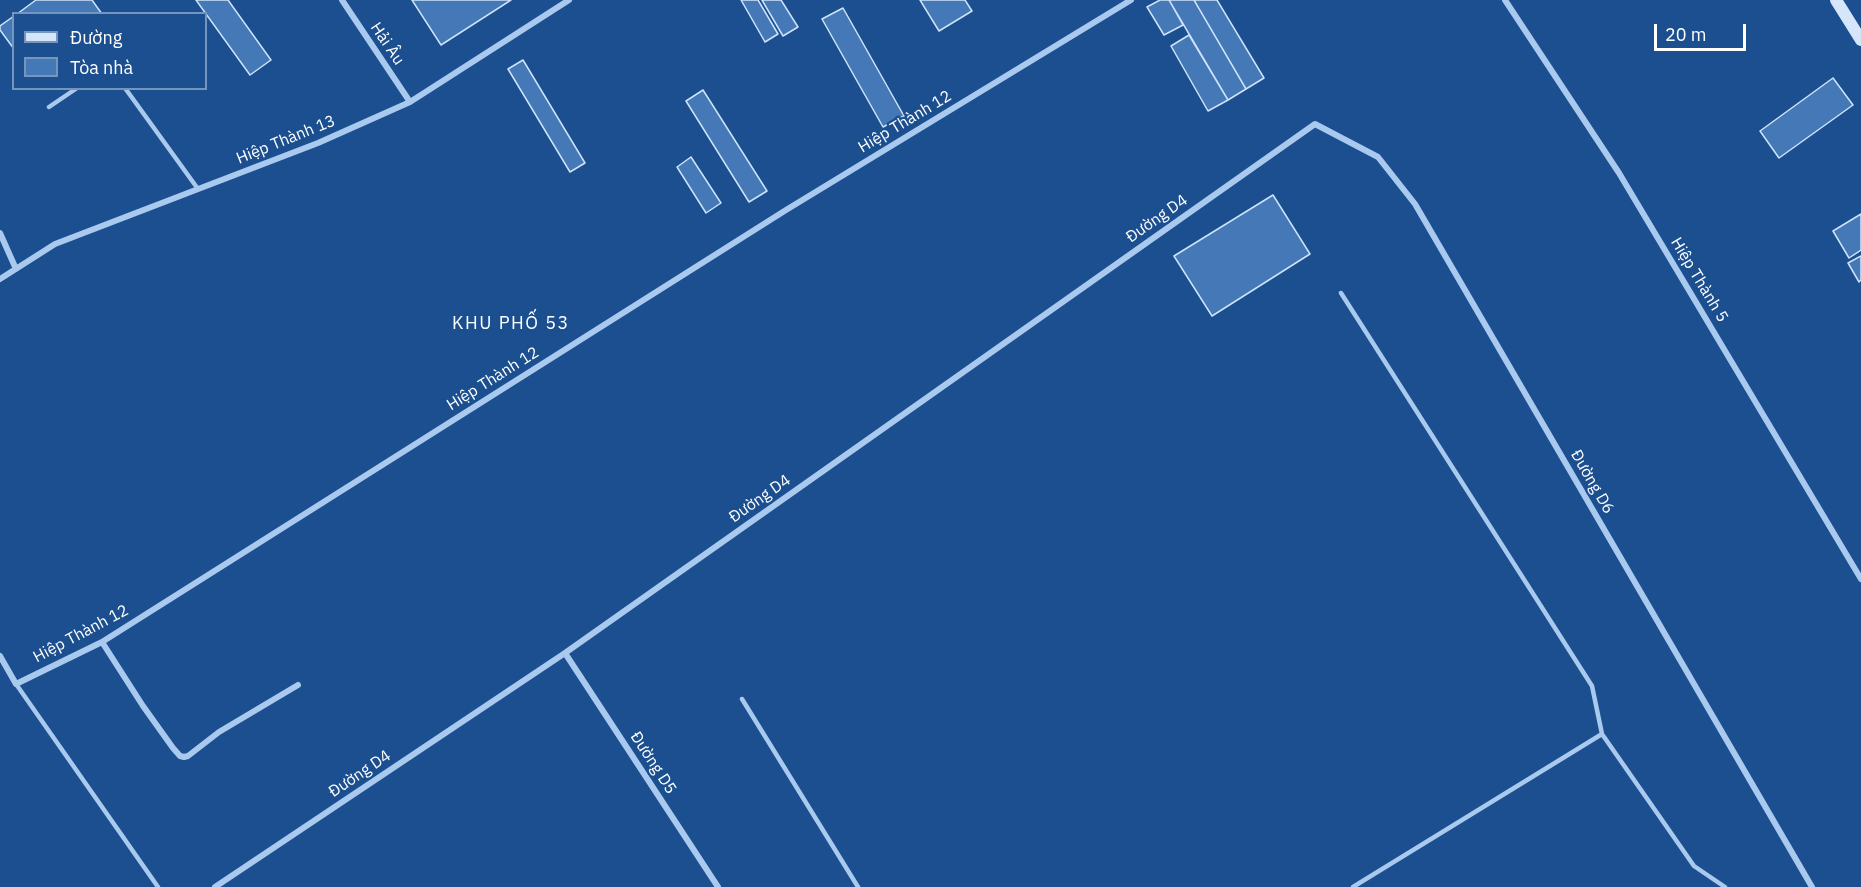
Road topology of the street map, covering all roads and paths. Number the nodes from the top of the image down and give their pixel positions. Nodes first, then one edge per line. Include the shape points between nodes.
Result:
1 (342, 0) edge
2 (569, 0) edge
3 (1131, 0) edge
4 (1505, 0) edge
5 (1836, 0) edge
6 (1861, 40) edge
7 (74, 90) edge
8 (126, 90) edge
9 (410, 102) junction
10 (49, 107) dead end
11 (1315, 124) joint
12 (198, 189) junction
13 (0, 233) edge
14 (16, 269) junction
15 (0, 279) edge
16 (1341, 293) dead end
17 (1861, 579) edge
18 (102, 642) junction
19 (565, 653) junction
20 (0, 656) edge
21 (16, 684) junction
22 (298, 685) dead end
23 (742, 699) dead end
24 (1602, 734) junction
25 (158, 887) edge
26 (215, 887) edge
27 (718, 887) edge
28 (858, 887) edge
29 (1353, 887) edge
30 (1725, 887) edge
31 (1812, 887) edge

1 - 9 street, Hải Âu
2 - 9 street, Hiệp Thành 13
3 - 18 street, Hiệp Thành 12 via 794,205
4 - 17 street, Hiệp Thành 5 via 1619,173
5 - 6 main road
7 - 10 lane
8 - 12 lane
9 - 12 street, Hiệp Thành 13 via 318,143
11 - 19 street, Đường D4
11 - 31 street, Đường D6 via 1378,157 1415,204
12 - 14 street, Hiệp Thành 13 via 55,244
13 - 14 street
14 - 15 street, Hiệp Thành 13
16 - 24 lane via 1592,686
18 - 21 street, Hiệp Thành 12
18 - 22 street via 142,706 184,757
19 - 26 street, Đường D4
19 - 27 street, Đường D5
20 - 21 street
21 - 25 lane
23 - 28 lane
24 - 29 lane
24 - 30 lane via 1694,866

